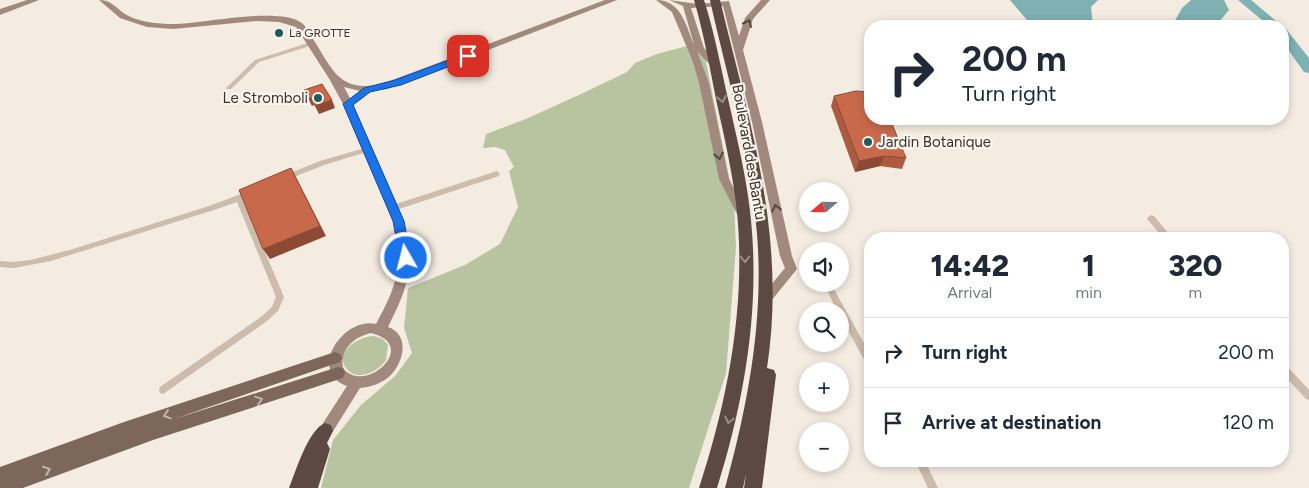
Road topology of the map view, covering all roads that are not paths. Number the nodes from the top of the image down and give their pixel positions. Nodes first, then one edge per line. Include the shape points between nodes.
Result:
1 (35, 0) edge
2 (103, 0) edge
3 (613, 0) edge
4 (660, 0) edge
5 (673, 0) edge
6 (766, 0) edge
7 (714, 3) edge
8 (686, 4) junction
9 (0, 12) edge
10 (311, 44) junction
11 (738, 50) junction
12 (715, 65) junction
13 (334, 80) junction
14 (229, 88) dead end
15 (367, 90) junction
16 (348, 104) junction
17 (368, 149) junction
18 (497, 174) dead end
19 (276, 182) edge
20 (258, 190) edge
21 (239, 198) junction
22 (393, 208) junction
23 (744, 216) junction
24 (1150, 218) dead end
25 (1163, 232) edge
26 (0, 264) edge
27 (831, 292) edge
28 (767, 305) junction
29 (380, 329) junction
30 (864, 351) edge
31 (337, 366) junction
32 (1289, 375) edge
33 (356, 383) junction
34 (162, 390) dead end
35 (1309, 396) edge
36 (325, 431) junction
37 (923, 467) edge
38 (0, 475) edge
39 (2, 488) edge
40 (298, 488) edge
41 (309, 488) edge
42 (708, 488) edge
43 (734, 488) edge
44 (753, 488) edge
45 (933, 488) edge

1 - 9 main road
2 - 10 main road via 122,16 150,21 276,13 293,18
3 - 15 main road via 405,80
4 -> 23 main road via 676,12 697,62 724,178
5 - 8 main road
11 -> 6 main road via 749,18
7 - 8 main road
7 - 11 main road
7 - 12 highway, Boulevard des Bantu
7 - 28 highway, Boulevard des Bantu via 760,199
8 - 12 main road via 700,50
10 - 13 main road
10 - 14 street via 257,61
28 -> 11 main road via 791,269
12 -> 23 highway, Boulevard des Bantu
13 - 15 main road via 353,89
13 - 16 main road
15 - 16 main road
16 - 17 main road
17 - 19 street
17 - 22 main road
18 - 22 street
20 - 21 street
21 - 26 street via 51,258 9,266
21 - 34 street via 280,297 275,309 264,318
22 - 29 main road via 402,235 406,269 399,294
23 -> 42 highway, Boulevard des Bantu via 745,290 738,367 723,443
24 - 25 street
27 - 30 street
28 - 43 highway, Boulevard des Bantu via 751,419
28 - 44 highway via 770,331 768,367
29 - 31 main road via 371,328 352,335 338,350
29 - 33 main road via 388,331 397,343 396,359 375,379
31 - 33 main road via 343,378
31 -> 38 main road via 124,429
39 -> 31 main road
32 - 35 street
33 - 36 main road
36 - 40 highway via 315,446
36 - 41 highway
37 - 45 street

